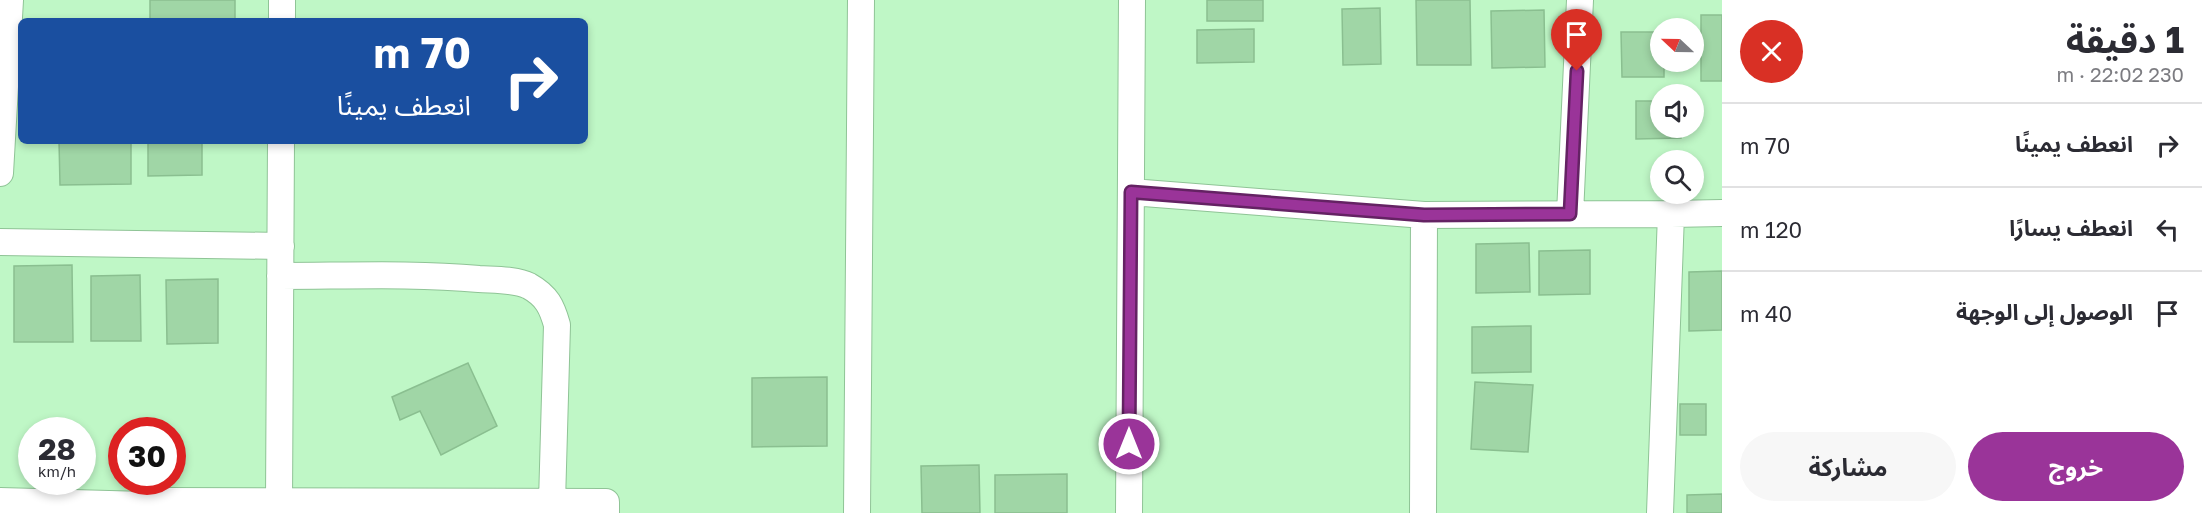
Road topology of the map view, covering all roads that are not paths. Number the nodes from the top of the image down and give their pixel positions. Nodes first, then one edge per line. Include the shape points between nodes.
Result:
1 (10, 0) edge
2 (282, 0) edge
3 (861, 0) edge
4 (1132, 0) edge
5 (1580, 0) edge
6 (282, 18) edge
7 (281, 144) edge
8 (0, 173) edge
9 (1131, 192) junction
10 (1722, 213) edge
11 (1570, 214) junction
12 (1671, 214) junction
13 (1424, 215) junction
14 (0, 242) edge
15 (281, 246) junction
16 (280, 276) junction
17 (279, 501) junction
18 (552, 502) junction
19 (7, 505) edge
20 (163, 507) edge
21 (606, 513) edge
22 (857, 513) edge
23 (1129, 513) edge
24 (1423, 513) edge
25 (1660, 513) edge

1 - 8 street
2 - 6 street
3 - 22 street
4 - 9 street
5 - 11 street
7 - 15 street
9 - 13 street
9 - 23 street
10 - 12 street
11 - 12 street
11 - 13 street
12 - 25 street
13 - 24 street
14 - 15 street
15 - 16 street
16 - 17 street
16 - 18 street via 440,276 509,281 527,285 543,295 552,306 557,326
17 - 18 street
17 - 20 street
18 - 21 street via 606,502
19 - 20 street

